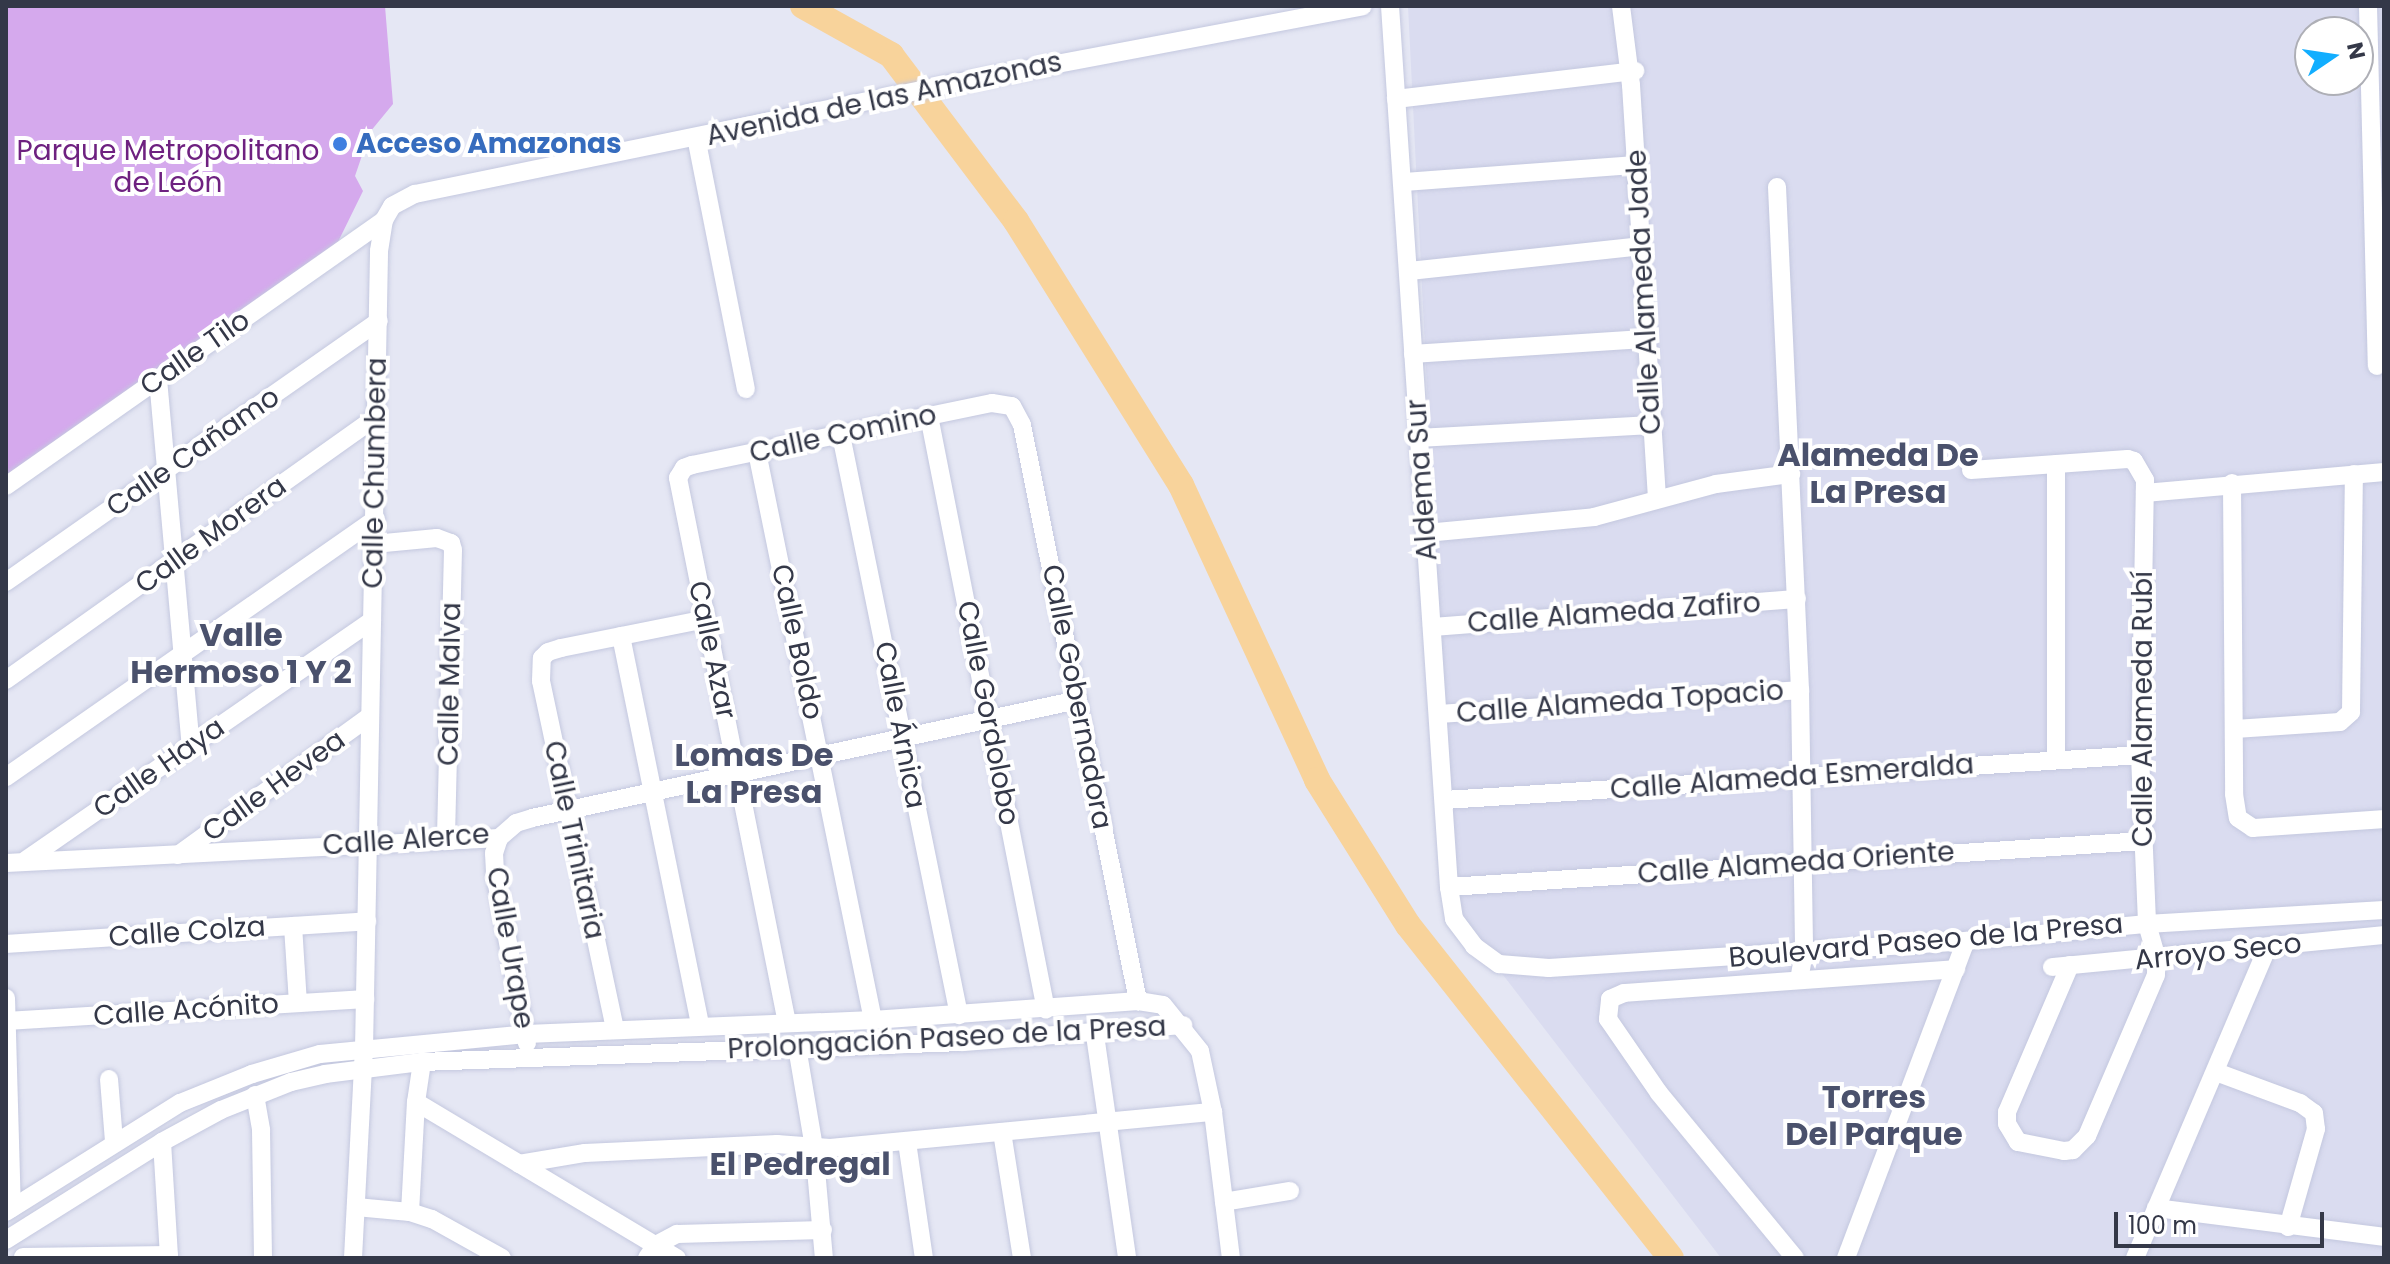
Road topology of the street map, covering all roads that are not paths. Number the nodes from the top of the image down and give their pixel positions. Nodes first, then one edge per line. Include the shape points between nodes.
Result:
1 (1363, 6) edge
2 (1390, 6) edge
3 (1621, 6) edge
4 (1634, 6) edge
5 (2368, 6) edge
6 (1631, 76) junction
7 (1396, 99) junction
8 (696, 137) junction
9 (1637, 165) junction
10 (1403, 182) junction
11 (1777, 187) dead end
12 (384, 220) junction
13 (1643, 246) junction
14 (1409, 271) junction
15 (379, 321) junction
16 (1647, 339) junction
17 (1413, 354) junction
18 (2377, 366) dead end
19 (158, 379) junction
20 (746, 389) dead end
21 (1002, 403) joint
22 (929, 416) junction
23 (376, 417) junction
24 (1652, 425) junction
25 (841, 435) junction
26 (1418, 438) junction
27 (757, 452) junction
28 (2056, 464) junction
29 (684, 468) joint
30 (1971, 470) dead end
31 (166, 472) junction
32 (2384, 472) edge
33 (1791, 474) junction
34 (2354, 474) junction
35 (2232, 483) junction
36 (6, 486) edge
37 (2145, 493) junction
38 (1657, 499) junction
39 (376, 519) junction
40 (1426, 533) junction
41 (374, 544) junction
42 (175, 563) junction
43 (6, 582) edge
44 (1797, 599) junction
45 (706, 619) junction
46 (372, 620) junction
47 (1432, 627) junction
48 (621, 636) junction
49 (182, 655) junction
50 (6, 680) edge
51 (1800, 690) junction
52 (1078, 700) junction
53 (1440, 714) junction
54 (370, 716) junction
55 (990, 719) junction
56 (2235, 729) junction
57 (903, 739) junction
58 (191, 746) junction
59 (2140, 755) junction
60 (821, 758) junction
61 (2056, 758) junction
62 (737, 774) junction
63 (6, 777) edge
64 (1800, 778) junction
65 (651, 792) junction
66 (1445, 800) junction
67 (567, 811) junction
68 (2384, 819) edge
69 (499, 838) junction
70 (446, 840) junction
71 (2143, 841) junction
72 (369, 844) junction
73 (177, 855) junction
74 (15, 862) edge
75 (1801, 863) junction
76 (1449, 887) junction
77 (2384, 910) edge
78 (367, 921) junction
79 (2147, 924) junction
80 (293, 926) junction
81 (2384, 935) edge
82 (1966, 941) junction
83 (6, 944) edge
84 (1474, 946) joint
85 (2268, 946) junction
86 (1804, 952) junction
87 (2157, 959) junction
88 (1956, 969) junction
89 (1799, 979) junction
90 (6, 998) edge
91 (365, 999) junction
92 (1138, 1001) junction
93 (298, 1003) junction
94 (1046, 1010) junction
95 (959, 1015) junction
96 (873, 1020) junction
97 (7, 1021) edge
98 (787, 1023) junction
99 (1183, 1025) junction
100 (700, 1026) junction
101 (615, 1029) junction
102 (526, 1034) junction
103 (1095, 1035) junction
104 (797, 1047) junction
105 (364, 1049) junction
106 (529, 1058) junction
107 (422, 1062) junction
108 (363, 1068) junction
109 (2216, 1072) junction
110 (109, 1079) dead end
111 (255, 1095) junction
112 (416, 1102) junction
113 (9, 1109) edge
114 (1213, 1112) junction
115 (1104, 1120) junction
116 (1002, 1132) junction
117 (114, 1141) junction
118 (162, 1142) junction
119 (907, 1142) junction
120 (814, 1147) junction
121 (519, 1164) junction
122 (1290, 1191) dead end
123 (1224, 1202) junction
124 (356, 1207) junction
125 (2156, 1208) junction
126 (9, 1210) edge
127 (410, 1212) junction
128 (2288, 1227) junction
129 (23, 1228) junction
130 (823, 1230) junction
131 (2384, 1237) edge
132 (6, 1240) edge
133 (652, 1252) edge
134 (169, 1257) edge
135 (23, 1258) edge
136 (263, 1258) edge
137 (353, 1258) edge
138 (502, 1258) edge
139 (677, 1258) edge
140 (824, 1258) edge
141 (924, 1258) edge
142 (1022, 1258) edge
143 (1127, 1258) edge
144 (1231, 1258) edge
145 (1795, 1258) edge
146 (1846, 1258) edge
147 (2135, 1258) edge

1 - 8 street, Avenida de las Amazonas
2 - 7 street, Aldema Sur
3 - 6 street, Calle Alameda Jade
4 - 6 street, Calle Alameda Jade
5 - 18 street
6 - 7 street
6 - 9 street, Calle Alameda Jade
7 - 10 street, Aldema Sur
8 - 12 street, Avenida de las Amazonas via 407,197 392,206
8 - 20 street
9 - 10 street
9 - 13 street, Calle Alameda Jade
10 - 14 street, Aldema Sur
11 - 33 street
12 - 15 street, Calle Chumbera
12 - 19 street, Calle Tilo
13 - 14 street
13 - 16 street, Calle Alameda Jade
14 - 17 street, Aldema Sur
15 - 23 street, Calle Chumbera
15 - 31 street, Calle Cañamo
16 - 17 street
16 - 24 street, Calle Alameda Jade
17 - 26 street, Aldema Sur
19 - 31 street
19 - 36 street, Calle Tilo
21 - 22 street, Calle Comino
21 - 52 street, Calle Gobernadora via 1012,406 1022,425
22 - 25 street, Calle Comino
22 - 55 street, Calle Gordolobo
23 - 39 street, Calle Chumbera
23 - 42 street, Calle Morera
24 - 26 street
24 - 38 street, Calle Alameda Jade
25 - 27 street, Calle Comino
25 - 57 street, Calle Árnica
26 - 40 street, Aldema Sur
27 - 29 street, Calle Comino
27 - 60 street, Calle Boldo
28 - 30 street
28 - 37 street, Calle Alameda Rubí via 2134,461 2145,480
28 - 61 street
29 - 45 street, Calle Azar via 678,486
31 - 42 street
31 - 43 street, Calle Cañamo
32 - 34 street
33 - 38 street
33 - 44 street
34 - 35 street
34 - 56 street via 2351,712 2340,722
35 - 37 street
35 - 56 street
37 - 59 street, Calle Alameda Rubí
38 - 40 street via 1594,517
39 - 41 street, Calle Chumbera
39 - 49 street
40 - 47 street, Aldema Sur
41 - 46 street, Calle Chumbera
41 - 70 street, Calle Malva via 437,538 446,539 453,550
42 - 49 street
42 - 50 street, Calle Morera
44 - 47 street, Calle Alameda Zafiro
44 - 51 street
45 - 48 street
45 - 62 street, Calle Azar
46 - 54 street, Calle Chumbera
46 - 58 street, Calle Haya
47 - 53 street, Aldema Sur
48 - 65 street
48 - 67 street, Calle Trinitaria via 548,652 542,658 541,681
49 - 58 street
49 - 63 street
51 - 53 street, Calle Alameda Topacio
51 - 64 street
52 - 55 street, Calle Alerce
52 - 92 street, Calle Gobernadora
53 - 66 street, Aldema Sur
54 - 72 street, Calle Chumbera
54 - 73 street, Calle Hevea
55 - 57 street, Calle Alerce
55 - 94 street, Calle Gordolobo
56 - 68 street via 2235,810 2244,824 2265,828
57 - 60 street, Calle Alerce
57 - 95 street, Calle Árnica
58 - 74 street, Calle Haya
59 - 61 street, Calle Alameda Esmeralda
59 - 71 street, Calle Alameda Rubí
60 - 62 street, Calle Alerce
60 - 96 street, Calle Boldo
61 - 64 street, Calle Alameda Esmeralda
62 - 65 street, Calle Alerce
62 - 98 street, Calle Azar
64 - 66 street, Calle Alameda Esmeralda
64 - 75 street
65 - 67 street, Calle Alerce
65 - 100 street
66 - 76 street, Aldema Sur
67 - 69 street, Calle Alerce via 516,823
67 - 101 street, Calle Trinitaria
69 - 70 street, Calle Alerce
69 - 102 street, Calle Urape via 495,874
70 - 72 street, Calle Alerce
71 - 75 street, Calle Alameda Oriente
71 - 79 street, Calle Alameda Rubí
72 - 73 street, Calle Alerce
72 - 78 street, Calle Chumbera
73 - 74 street, Calle Alerce
75 - 76 street, Calle Alameda Oriente
75 - 86 street
76 - 84 street, Aldema Sur via 1454,919
77 - 79 street, Boulevard Paseo de la Presa
78 - 80 street, Calle Colza
78 - 91 street, Calle Chumbera
79 - 82 street, Boulevard Paseo de la Presa
79 - 87 street, Calle Alameda Rubí
80 - 83 street, Calle Colza
80 - 93 street
81 - 85 street, Arroyo Seco
82 - 86 street, Boulevard Paseo de la Presa
82 - 88 street
84 - 86 street, Boulevard Paseo de la Presa via 1499,964 1549,968
85 - 87 street, Arroyo Seco
85 - 109 street
86 - 89 street
87 - 87 street, Arroyo Seco via 2061,966 2010,1099 2007,1124 2018,1142 2064,1151 2073,1150 2087,1136 2150,993
88 - 89 street
88 - 146 street
89 - 145 street via 1616,995 1607,1005 1613,1026 1686,1127
90 - 97 street
91 - 93 street, Calle Acónito
91 - 105 street, Calle Chumbera
92 - 94 street, Prolongación Paseo de la Presa
92 - 99 street, Prolongación Paseo de la Presa via 1163,1005
93 - 97 street, Calle Acónito
94 - 95 street, Prolongación Paseo de la Presa
95 - 96 street, Prolongación Paseo de la Presa
96 - 98 street, Prolongación Paseo de la Presa
97 - 113 street
98 - 100 street, Prolongación Paseo de la Presa
99 - 103 street, Prolongación Paseo de la Presa
99 - 114 street via 1200,1051
100 - 101 street, Prolongación Paseo de la Presa
101 - 102 street, Prolongación Paseo de la Presa
102 - 105 street, Prolongación Paseo de la Presa
102 - 106 street, Calle Urape
103 - 104 street, Prolongación Paseo de la Presa
103 - 115 street
104 - 106 street, Prolongación Paseo de la Presa
104 - 120 street
105 - 108 street, Calle Chumbera
105 - 117 street, Prolongación Paseo de la Presa via 320,1054 214,1087
106 - 107 street, Prolongación Paseo de la Presa
107 - 108 street, Prolongación Paseo de la Presa
107 - 112 street
108 - 111 street, Prolongación Paseo de la Presa
108 - 124 street, Calle Chumbera
109 - 125 street
109 - 128 street via 2314,1113 2316,1129
110 - 117 street
111 - 118 street, Prolongación Paseo de la Presa
111 - 136 street via 261,1130
112 - 121 street
112 - 127 street
113 - 126 street
114 - 115 street
114 - 123 street
115 - 116 street
115 - 143 street
116 - 119 street
116 - 142 street
117 - 126 street, Prolongación Paseo de la Presa
118 - 129 street, Prolongación Paseo de la Presa
118 - 134 street
119 - 120 street
119 - 141 street
120 - 121 street via 585,1153
120 - 130 street
121 - 133 street
122 - 123 street
123 - 144 street
124 - 127 street
124 - 137 street, Calle Chumbera
125 - 128 street
125 - 147 street
127 - 138 street via 456,1230
128 - 131 street
129 - 132 street, Prolongación Paseo de la Presa
129 - 135 street
130 - 133 street via 700,1231 677,1234
130 - 140 street
133 - 139 street
134 - 135 street

